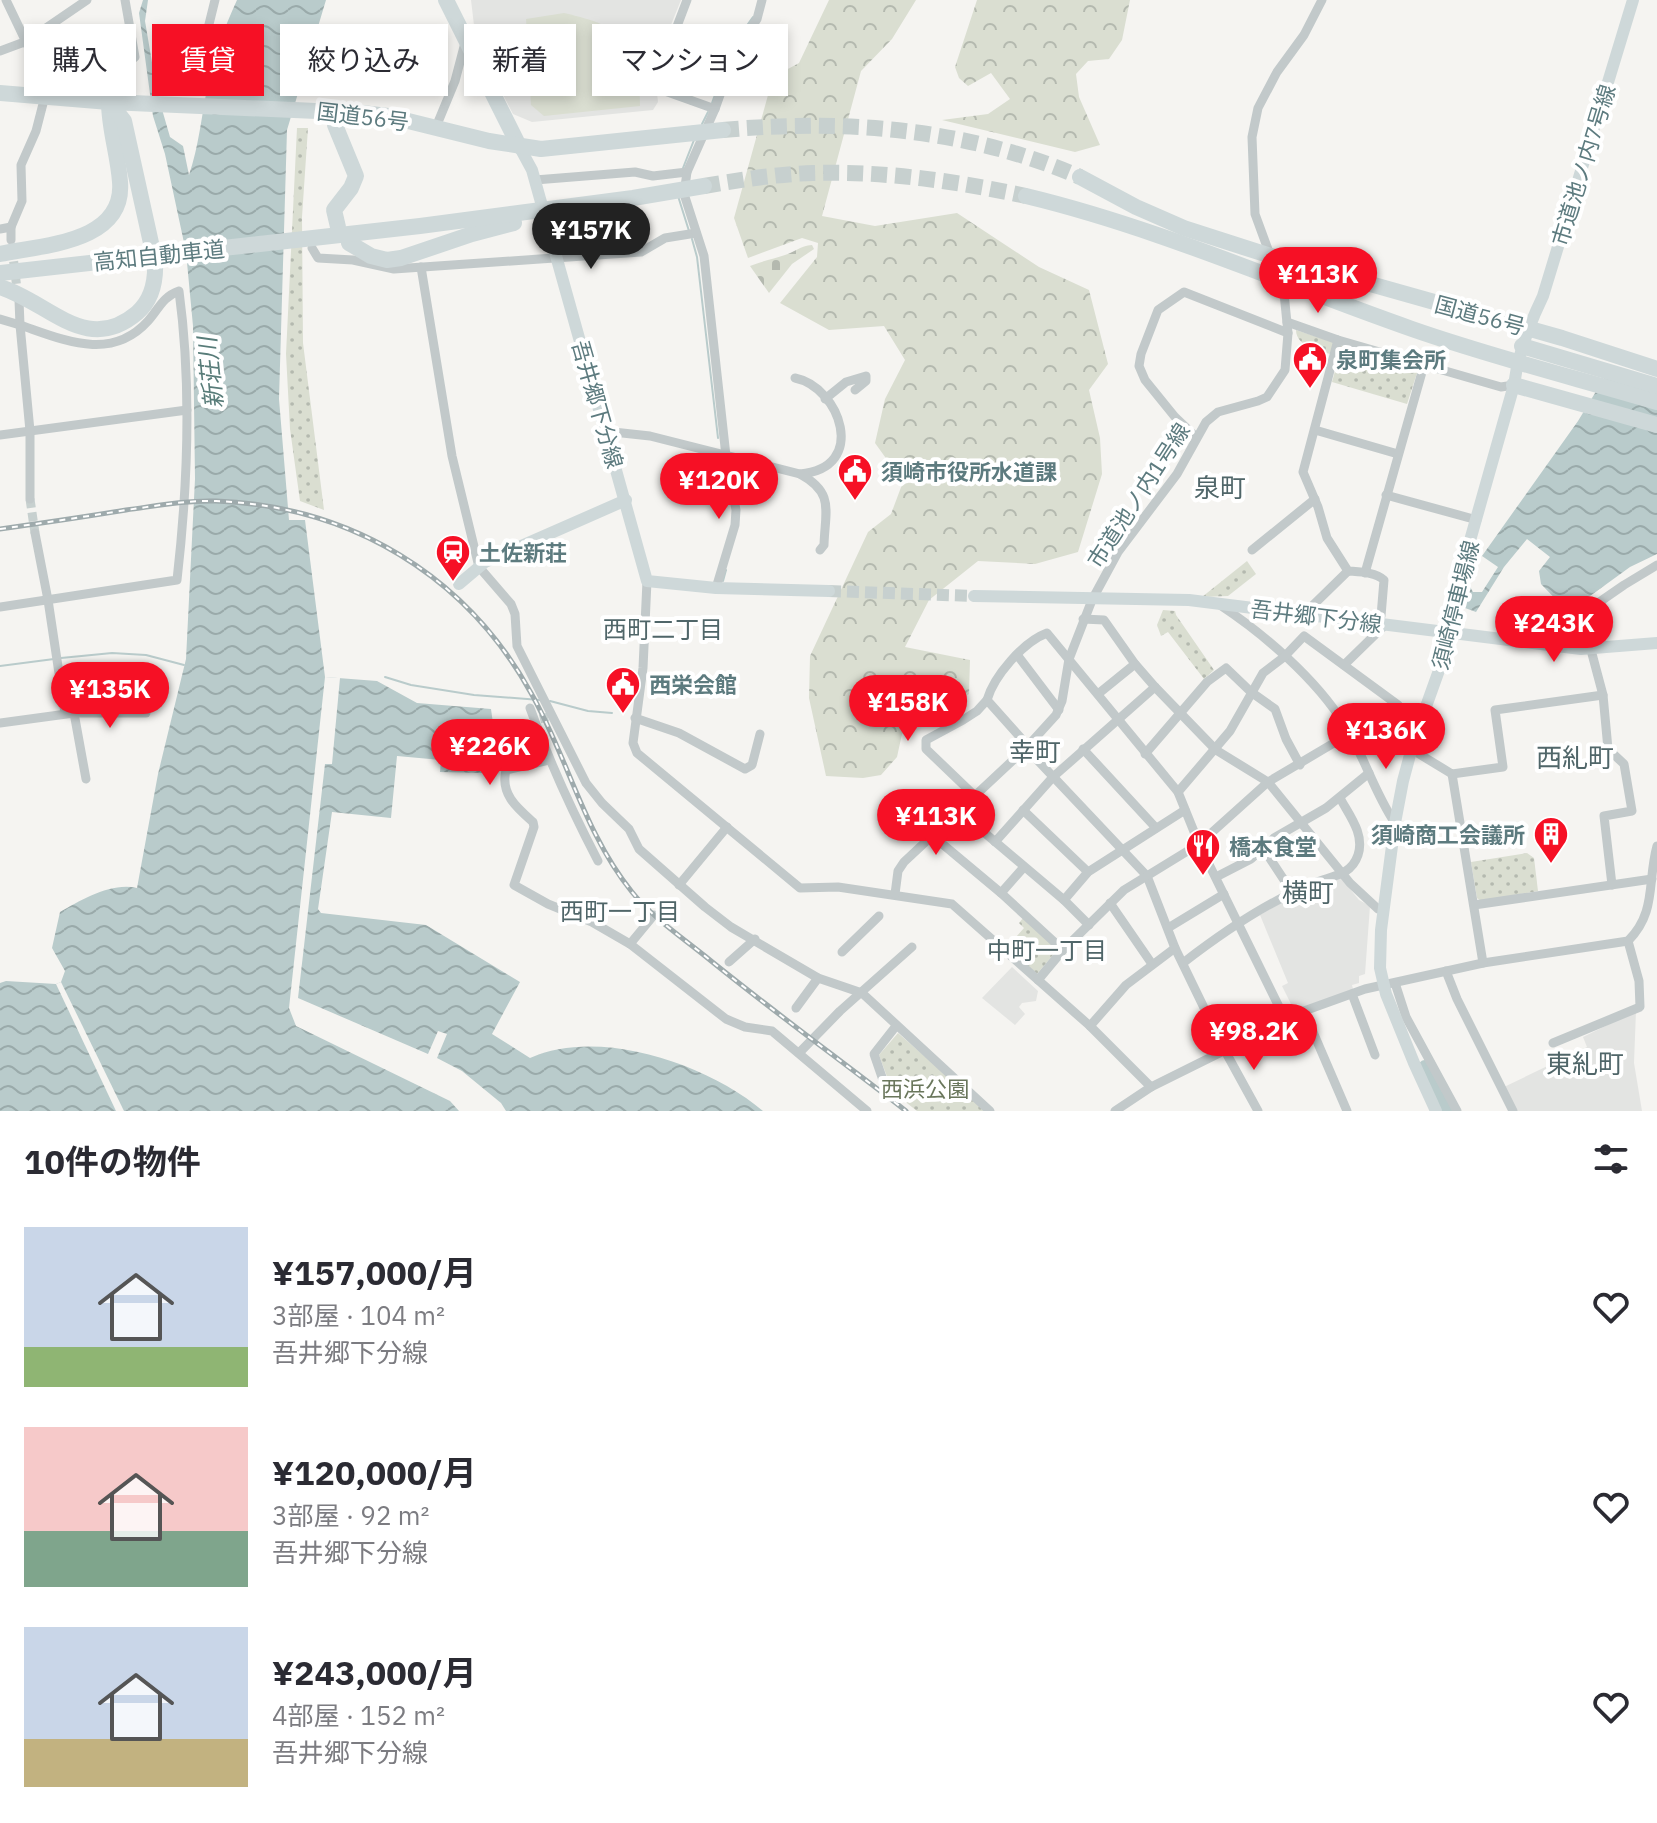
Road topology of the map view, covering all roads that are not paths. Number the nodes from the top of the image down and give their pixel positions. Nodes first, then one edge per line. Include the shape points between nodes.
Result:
1 (6, 0) edge
2 (87, 0) edge
3 (125, 0) edge
4 (215, 0) edge
5 (446, 0) edge
6 (687, 0) edge
7 (762, 0) edge
8 (1322, 0) edge
9 (1633, 0) edge
10 (52, 24) edge
11 (209, 24) edge
12 (24, 35) edge
13 (464, 35) edge
14 (24, 42) edge
15 (464, 47) edge
16 (0, 51) edge
17 (0, 93) edge
18 (24, 95) edge
19 (45, 96) joint
20 (492, 96) edge
21 (494, 96) edge
22 (109, 102) junction
23 (715, 109) junction
24 (336, 111) junction
25 (436, 127) junction
26 (720, 131) tunnel mouth
27 (478, 138) junction
28 (519, 146) junction
29 (1080, 177) tunnel mouth
30 (535, 180) junction
31 (694, 182) junction
32 (1026, 196) tunnel mouth
33 (531, 216) junction
34 (338, 227) dead end
35 (5, 228) edge
36 (696, 233) junction
37 (11, 240) tunnel mouth
38 (315, 243) junction
39 (349, 243) dead end
40 (0, 254) edge
41 (1271, 256) junction
42 (555, 257) junction
43 (421, 267) junction
44 (0, 273) edge
45 (0, 287) edge
46 (19, 300) tunnel mouth
47 (0, 319) edge
48 (1287, 322) junction
49 (20, 325) junction
50 (1528, 328) junction
51 (1288, 333) junction
52 (1338, 340) junction
53 (1522, 346) junction
54 (1424, 365) junction
55 (1657, 369) edge
56 (795, 378) dead end
57 (1514, 385) junction
58 (1657, 386) edge
59 (855, 390) dead end
60 (825, 399) junction
61 (1657, 402) edge
62 (187, 410) junction
63 (1657, 425) edge
64 (1315, 430) junction
65 (30, 431) junction
66 (604, 431) junction
67 (0, 435) edge
68 (1196, 437) junction
69 (1398, 454) junction
70 (726, 456) junction
71 (800, 474) junction
72 (1386, 495) junction
73 (30, 499) tunnel mouth
74 (1315, 499) junction
75 (626, 500) junction
76 (1477, 520) junction
77 (35, 533) tunnel mouth
78 (820, 550) dead end
79 (1252, 550) dead end
80 (1657, 565) edge
81 (479, 567) junction
82 (1348, 571) junction
83 (1365, 573) junction
84 (647, 581) junction
85 (459, 584) dead end
86 (716, 588) junction
87 (829, 591) tunnel mouth
88 (974, 596) tunnel mouth
89 (48, 600) junction
90 (1092, 600) junction
91 (1219, 605) junction
92 (0, 607) edge
93 (1305, 613) junction
94 (1083, 619) junction
95 (1382, 623) junction
96 (1451, 632) junction
97 (1657, 643) edge
98 (1564, 647) junction
99 (1591, 650) junction
100 (1018, 656) junction
101 (1284, 657) junction
102 (1069, 659) junction
103 (1135, 664) junction
104 (1344, 665) junction
105 (1155, 687) junction
106 (1251, 692) junction
107 (1098, 694) junction
108 (1603, 695) junction
109 (987, 700) junction
110 (530, 708) dead end
111 (1059, 710) junction
112 (69, 713) junction
113 (146, 713) dead end
114 (1181, 713) junction
115 (545, 715) junction
116 (635, 718) junction
117 (1116, 719) junction
118 (0, 723) edge
119 (760, 734) dead end
120 (1349, 734) junction
121 (1385, 739) junction
122 (1027, 747) junction
123 (1083, 749) junction
124 (1412, 749) junction
125 (1216, 750) junction
126 (1145, 754) junction
127 (549, 760) junction
128 (1300, 765) junction
129 (1369, 773) junction
130 (1452, 774) junction
131 (1053, 777) junction
132 (86, 779) dead end
133 (1268, 782) junction
134 (1178, 792) junction
135 (975, 796) junction
136 (1340, 798) junction
137 (1023, 810) junction
138 (1185, 810) junction
139 (960, 812) junction
140 (1300, 823) junction
141 (1395, 823) junction
142 (727, 827) junction
143 (1156, 828) junction
144 (934, 837) junction
145 (995, 842) junction
146 (1199, 844) junction
147 (1657, 846) edge
148 (1123, 848) junction
149 (1263, 848) junction
150 (598, 861) dead end
151 (1024, 867) junction
152 (1088, 872) junction
153 (1344, 873) junction
154 (1147, 876) junction
155 (1216, 877) junction
156 (1652, 879) junction
157 (679, 885) junction
158 (1612, 885) junction
159 (1292, 892) junction
160 (1001, 893) junction
161 (895, 894) junction
162 (1224, 894) junction
163 (1064, 900) junction
164 (1110, 903) junction
165 (1474, 905) junction
166 (1384, 910) junction
167 (654, 915) dead end
168 (879, 916) dead end
169 (1238, 924) junction
170 (1089, 925) junction
171 (1168, 928) junction
172 (755, 939) junction
173 (1628, 941) junction
174 (630, 944) junction
175 (912, 947) dead end
176 (1175, 948) junction
177 (1063, 950) junction
178 (842, 952) dead end
179 (729, 962) dead end
180 (1183, 963) junction
181 (1483, 963) junction
182 (1152, 964) junction
183 (1446, 971) junction
184 (818, 978) junction
185 (1038, 980) junction
186 (1389, 984) junction
187 (862, 993) junction
188 (1352, 994) junction
189 (796, 1008) dead end
190 (1304, 1011) junction
191 (1285, 1019) junction
192 (896, 1026) junction
193 (1090, 1026) junction
194 (1553, 1043) dead end
195 (1224, 1049) junction
196 (799, 1053) junction
197 (1375, 1055) dead end
198 (884, 1083) dead end
199 (1151, 1087) junction
200 (867, 1111) edge
201 (990, 1111) edge
202 (1115, 1111) edge
203 (1258, 1111) edge
204 (1347, 1111) edge
205 (1436, 1111) edge
206 (1457, 1111) edge
207 (1513, 1111) edge

1 - 12 street
2 - 10 street
3 - 22 street via 135,57 113,75
4 - 11 street
5 - 13 highway
6 - 23 street via 660,71 662,90
7 - 23 street
8 - 41 street, 市道池ノ内1号線 via 1277,72 1254,126 1255,214
9 - 50 main road, 市道池ノ内7号線 via 1543,296
14 - 16 street
15 - 25 street
17 - 18 highway, 国道56号
19 - 22 highway, 国道56号
19 - 35 street via 21,165 22,201
20 - 27 highway via 499,123 494,133
21 - 28 highway
22 - 24 highway, 国道56号
22 - 40 highway via 120,190 110,216 74,239
22 - 45 highway via 124,121 155,261 152,291 142,309 114,326 90,330 68,324
23 - 31 street
24 - 25 highway, 国道56号
24 - 34 highway via 335,125 356,176 334,210
25 - 27 highway, 国道56号
26 - 28 highway, 国道56号 via 556,148
27 - 28 highway, 国道56号
28 - 30 main road, 吾井郷下分線
29 - 41 highway, 国道56号 via 1184,228
30 - 31 street via 635,172
30 - 42 main road, 吾井郷下分線
31 - 33 highway via 655,195
31 - 36 street via 684,194
32 - 61 highway via 1136,227 1414,329
33 - 38 highway, 高知自動車道
33 - 39 highway via 401,258 371,256
35 - 37 street
36 - 42 street via 665,238 641,252
36 - 70 street via 705,265
38 - 43 street via 318,258 394,269
38 - 44 highway, 高知自動車道
41 - 48 street, 市道池ノ内1号線
41 - 50 highway, 国道56号
42 - 43 street
42 - 66 main road, 吾井郷下分線
43 - 81 street via 452,456
46 - 49 street
47 - 49 street
48 - 51 street, 市道池ノ内1号線
48 - 52 street
49 - 62 street via 80,345 113,343 140,329 163,300 179,291
49 - 65 street
50 - 53 main road, 須崎停車場線
50 - 55 highway, 国道56号
51 - 68 street, 市道池ノ内1号線 via 1288,363 1271,393 1218,412
51 - 68 street via 1184,292 1158,310 1141,354 1141,373
52 - 54 street
52 - 64 street
53 - 57 main road, 須崎停車場線
53 - 58 highway
54 - 57 street via 1501,387
54 - 69 street
56 - 60 street via 809,381
57 - 63 highway
57 - 76 main road, 須崎停車場線
59 - 60 street via 866,376 846,382
60 - 71 street via 841,425 842,444 831,465
62 - 65 street
62 - 89 street via 177,580
64 - 69 street
64 - 74 street via 1303,472
65 - 67 street
65 - 73 street
66 - 70 street via 650,436
66 - 75 main road, 吾井郷下分線
68 - 90 street, 市道池ノ内1号線
69 - 72 street
70 - 71 street
70 - 86 street via 736,518
71 - 78 street via 824,494
72 - 76 street
72 - 83 street
74 - 79 street
74 - 82 street via 1327,538
75 - 81 main road
75 - 84 main road, 吾井郷下分線
76 - 96 main road, 須崎停車場線 via 1458,583
77 - 89 street
80 - 98 street via 1569,623
81 - 85 main road
81 - 115 street via 511,604 517,646 543,696
82 - 83 street
82 - 93 street
83 - 95 street via 1381,577 1385,585
84 - 86 main road
84 - 116 street
86 - 87 main road
88 - 90 main road, 吾井郷下分線
89 - 92 street
89 - 112 street
90 - 91 main road, 吾井郷下分線
90 - 94 street, 市道池ノ内1号線
91 - 93 main road, 吾井郷下分線
91 - 101 street
93 - 95 main road, 吾井郷下分線
94 - 102 street, 市道池ノ内1号線
94 - 103 street via 1104,620
95 - 96 main road, 吾井郷下分線
95 - 104 street
96 - 98 main road, 吾井郷下分線
96 - 124 main road, 須崎停車場線
97 - 99 main road, 吾井郷下分線
98 - 99 main road, 吾井郷下分線
99 - 108 street
100 - 102 street via 1047,633
100 - 109 street via 995,679
100 - 111 street
101 - 104 street via 1304,636
101 - 106 street via 1263,673
101 - 120 street via 1333,708
102 - 107 street
102 - 111 street, 市道池ノ内1号線
103 - 105 street
103 - 107 street
104 - 121 street via 1398,705
105 - 114 street
105 - 117 street
106 - 114 street via 1226,668
106 - 125 street
106 - 128 street via 1275,709
107 - 117 street
108 - 130 street via 1495,710 1503,767
108 - 158 street via 1608,749 1624,764 1632,811 1604,816
109 - 122 street
109 - 135 street via 925,744
110 - 115 street
111 - 122 street
112 - 113 street
112 - 118 street
112 - 132 street
114 - 125 street
114 - 126 street
115 - 127 street
115 - 157 street via 586,783 629,829 639,849
116 - 119 street via 679,733 745,769 752,765
116 - 142 street via 637,753
117 - 123 street
117 - 126 street
120 - 121 street
120 - 128 street
120 - 129 street
121 - 124 street
122 - 131 street
122 - 135 street
123 - 131 street
123 - 143 street
124 - 130 street
124 - 141 main road, 須崎停車場線
125 - 133 street
125 - 134 street
126 - 134 street
127 - 150 street
127 - 174 street via 506,770 504,776 512,804 534,827 514,885
128 - 133 street
129 - 136 street
129 - 141 street
130 - 165 street
131 - 137 street
131 - 148 street
133 - 140 street
133 - 146 street
134 - 138 street
135 - 139 street
136 - 140 street
136 - 153 street via 1359,841 1355,862
137 - 145 street
137 - 152 street
138 - 143 street
138 - 146 street
139 - 144 street
139 - 145 street
140 - 149 street
140 - 153 street
141 - 166 main road, 須崎停車場線
142 - 157 street
142 - 161 street via 800,888
143 - 148 street
144 - 160 street
144 - 161 street via 904,862
145 - 151 street
146 - 154 street
146 - 155 street
147 - 156 street
148 - 152 street
148 - 154 street
149 - 155 street
149 - 159 street
151 - 160 street
151 - 163 street
152 - 163 street
153 - 159 street
153 - 166 street via 1365,898
154 - 164 street
154 - 171 street
155 - 162 street
156 - 158 street
156 - 173 street via 1644,924
157 - 172 street via 731,927
158 - 165 street
159 - 169 street
160 - 177 street
161 - 185 street via 952,904
162 - 169 street
162 - 171 street
163 - 170 street
164 - 170 street
164 - 182 street
165 - 181 street
166 - 186 main road, 須崎停車場線 via 1380,957
167 - 174 street
168 - 178 street
169 - 180 street
169 - 191 street
170 - 177 street
171 - 176 street
172 - 179 street
172 - 184 street
173 - 181 street
173 - 194 street via 1640,1007
174 - 196 street via 726,1019 772,1031
175 - 187 street
176 - 180 street
176 - 182 street
177 - 185 street
180 - 195 street
181 - 183 street
182 - 193 street
183 - 186 street
183 - 207 street
184 - 187 street
184 - 189 street
185 - 193 street
186 - 188 street
186 - 205 main road, 須崎停車場線
186 - 206 street
187 - 192 street
187 - 196 street
188 - 190 street
188 - 197 street
190 - 191 street
190 - 204 street
191 - 195 street
192 - 198 street via 874,1054
192 - 201 street
193 - 199 street
195 - 199 street
195 - 203 street
196 - 200 street
199 - 202 street

